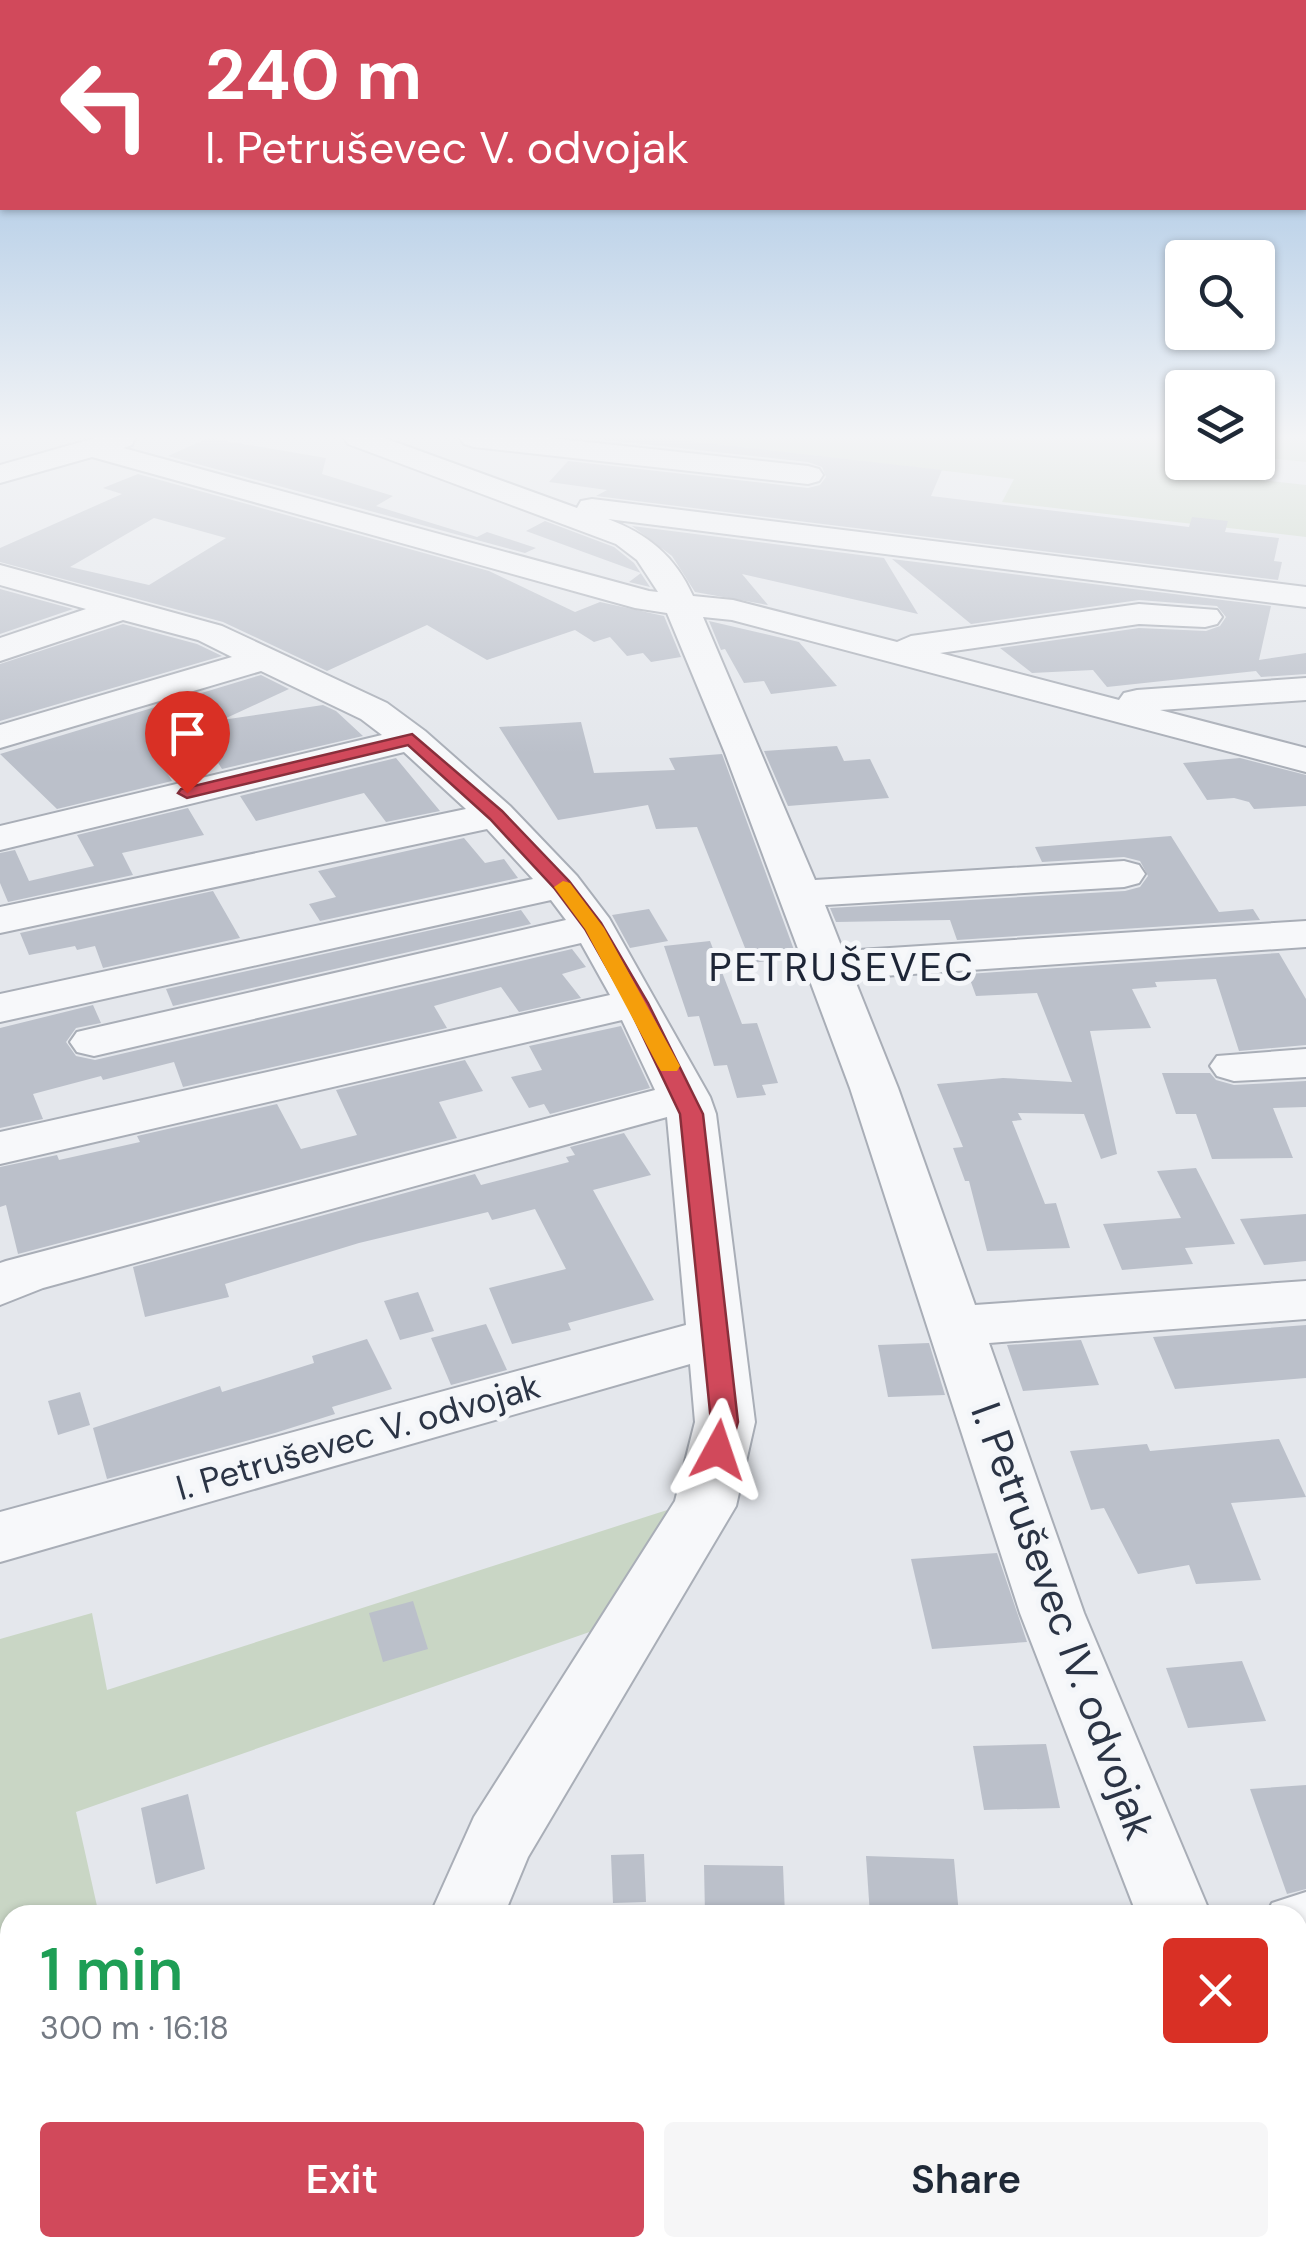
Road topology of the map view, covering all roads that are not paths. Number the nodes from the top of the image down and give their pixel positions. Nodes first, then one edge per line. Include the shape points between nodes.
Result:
1 (438, 543) edge
2 (636, 543) edge
3 (878, 543) edge
4 (0, 575) edge
5 (1306, 596) edge
6 (677, 603) junction
7 (124, 608) junction
8 (1205, 617) dead end
9 (0, 650) edge
10 (891, 650) junction
11 (267, 658) junction
12 (1306, 688) edge
13 (1102, 704) junction
14 (0, 737) edge
15 (412, 739) junction
16 (1306, 760) edge
17 (496, 815) junction
18 (0, 838) edge
19 (1124, 874) dead end
20 (562, 885) junction
21 (797, 894) junction
22 (0, 920) edge
23 (594, 928) junction
24 (1306, 934) edge
25 (828, 966) junction
26 (637, 1003) junction
27 (0, 1008) edge
28 (94, 1042) dead end
29 (1306, 1063) edge
30 (1234, 1066) dead end
31 (685, 1097) junction
32 (0, 1148) edge
33 (0, 1286) edge
34 (1306, 1300) edge
35 (954, 1326) junction
36 (716, 1336) junction
37 (0, 1537) edge
38 (472, 1905) edge
39 (1170, 1905) edge

1 - 6 street via 647,601
2 - 6 street, I. Petruševec IV. odvojak via 665,576
3 - 5 street
4 - 7 street
6 - 10 street via 733,610
6 - 21 street, I. Petruševec IV. odvojak
7 - 9 street
7 - 11 street
8 - 10 street via 1126,615
10 - 13 street
11 - 14 street
11 - 15 street via 374,711
12 - 13 street
13 - 16 street
15 - 17 street
15 - 18 street
17 - 20 street
17 - 22 street
19 - 21 street
20 - 23 street
20 - 27 street
21 - 25 street, I. Petruševec IV. odvojak
23 - 26 street
23 - 28 street
24 - 25 street
25 - 35 street, I. Petruševec IV. odvojak
26 - 31 street
26 - 32 street
29 - 30 street
31 - 33 street
31 - 36 street via 695,1134
34 - 35 street
35 - 39 street, I. Petruševec IV. odvojak via 1052,1613
36 - 37 street, I. Petruševec V. odvojak
36 - 38 street via 725,1422 705,1506 499,1840

